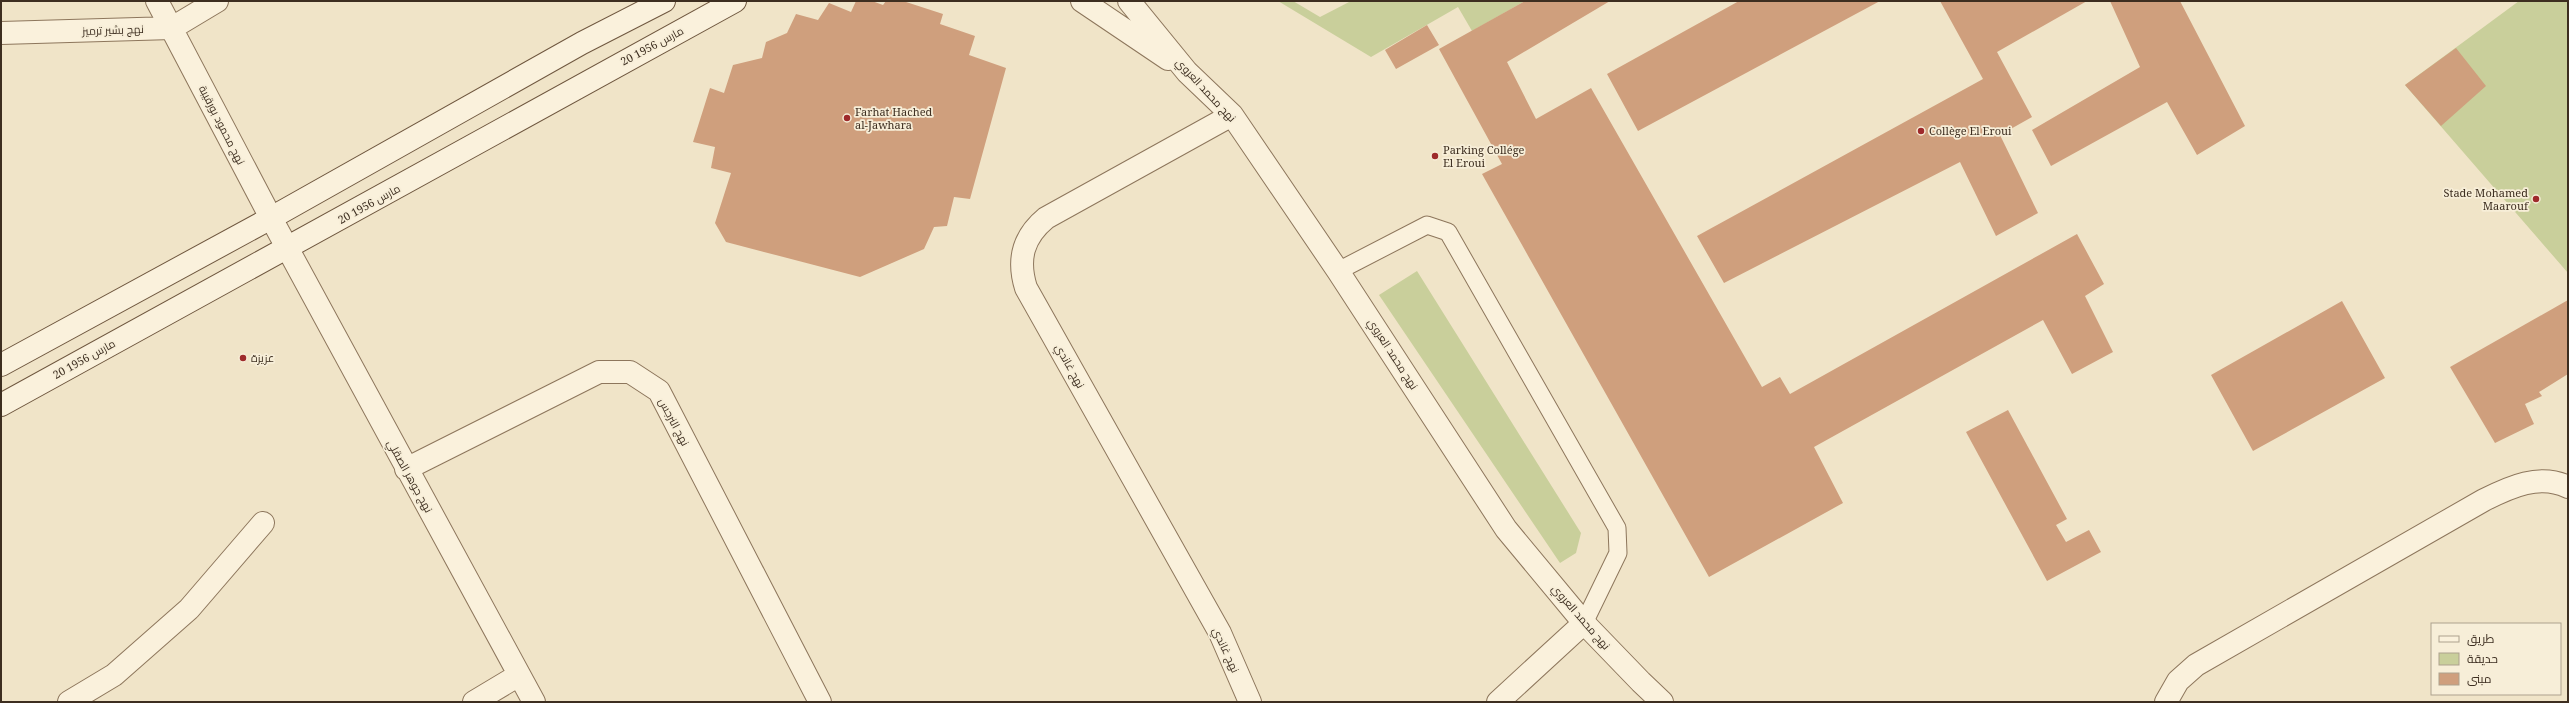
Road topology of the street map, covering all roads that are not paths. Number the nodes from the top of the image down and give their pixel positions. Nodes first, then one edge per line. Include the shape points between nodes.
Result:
1 (157, 1) edge
2 (217, 1) edge
3 (664, 1) edge
4 (735, 1) edge
5 (1082, 1) edge
6 (1129, 1) edge
7 (172, 28) junction
8 (1, 33) edge
9 (1187, 72) junction
10 (1232, 115) junction
11 (271, 218) junction
12 (288, 249) junction
13 (1338, 271) junction
14 (1, 365) edge
15 (1, 405) edge
16 (406, 469) junction
17 (2568, 487) edge
18 (263, 523) dead end
19 (1584, 623) junction
20 (519, 675) junction
21 (68, 702) edge
22 (474, 702) edge
23 (534, 702) edge
24 (820, 702) edge
25 (1250, 702) edge
26 (1498, 702) edge
27 (1662, 702) edge
28 (2166, 702) edge

1 - 7 street, نهج محمود بورقيبة
2 - 7 street, نهج بشير ترميز
3 - 11 street via 582,43
4 - 12 street, 20 مارس 1956
5 - 9 street
6 - 9 street, نهج محمد العروي
7 - 8 street, نهج بشير ترميز
7 - 11 street, نهج محمود بورقيبة
9 - 10 street, نهج محمد العروي
10 - 13 street, نهج محمد العروي
10 - 25 street, نهج غاندي via 1046,218 1034,228 1025,242 1021,265 1026,288 1220,633
11 - 12 street, نهج محمود بورقيبة
11 - 14 street
12 - 15 street, 20 مارس 1956
12 - 16 street, نهج جوهر الصقلي
13 - 19 street, نهج محمد العروي via 1506,529
13 - 19 lane via 1427,226 1448,232 1617,528 1618,553
16 - 20 street, نهج جوهر الصقلي
16 - 24 street, نهج النرجس via 599,372 630,372 659,391
17 - 28 street via 2556,482 2514,485 2484,500 2196,665 2178,681
18 - 21 street via 189,608 114,675
19 - 26 street
19 - 27 street, نهج محمد العروي
20 - 22 street
20 - 23 street, نهج جوهر الصقلي

